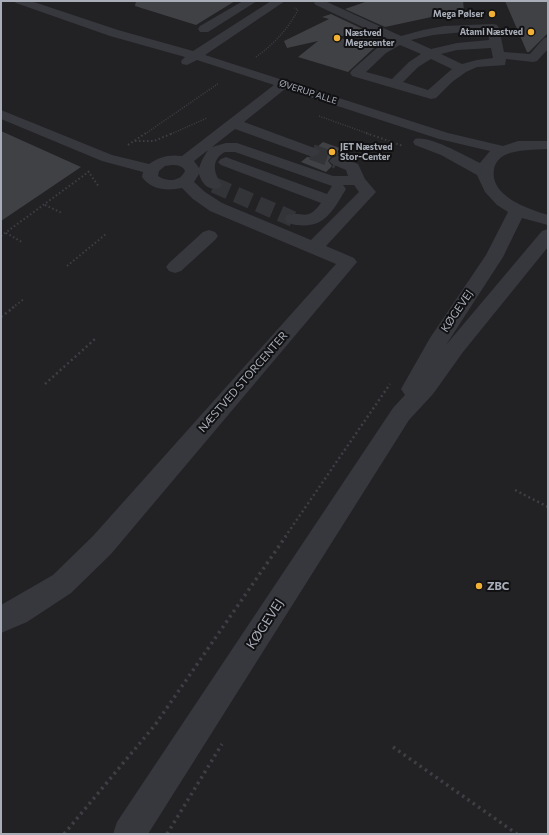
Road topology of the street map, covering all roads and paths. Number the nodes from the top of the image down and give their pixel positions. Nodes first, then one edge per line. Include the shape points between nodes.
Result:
1 (20, 1) edge
2 (251, 1) edge
3 (278, 1) edge
4 (319, 2) edge
5 (204, 29) dead end
6 (401, 40) junction
7 (548, 42) edge
8 (497, 50) junction
9 (430, 54) junction
10 (191, 58) junction
11 (253, 59) dead end
12 (461, 68) junction
13 (219, 83) dead end
14 (394, 84) junction
15 (278, 88) junction
16 (1, 114) edge
17 (208, 118) dead end
18 (233, 123) junction
19 (134, 141) junction
20 (548, 145) edge
21 (503, 150) junction
22 (312, 152) tunnel mouth
23 (107, 158) junction
24 (226, 162) dead end
25 (336, 162) tunnel mouth
26 (151, 169) junction
27 (89, 171) junction
28 (184, 171) junction
29 (484, 172) junction
30 (344, 181) junction
31 (214, 185) dead end
32 (99, 187) dead end
33 (45, 205) junction
34 (327, 207) junction
35 (517, 211) junction
36 (62, 213) dead end
37 (293, 219) tunnel mouth
38 (342, 219) junction
39 (548, 220) edge
40 (6, 233) junction
41 (106, 234) dead end
42 (548, 235) edge
43 (1, 236) edge
44 (209, 236) dead end
45 (22, 242) dead end
46 (314, 248) junction
47 (67, 266) dead end
48 (175, 267) dead end
49 (24, 299) dead end
50 (1, 317) edge
51 (95, 339) dead end
52 (390, 383) dead end
53 (45, 384) dead end
54 (401, 414) junction
55 (515, 490) dead end
56 (548, 507) edge
57 (1, 619) edge
58 (226, 739) dead end
59 (393, 747) dead end
60 (64, 834) edge
61 (129, 834) edge
62 (167, 834) edge
63 (517, 834) edge

1 - 10 street, ØVERUP ALLE
2 - 5 street
3 - 10 street
3 - 11 path via 298,10 290,27
4 - 6 street
6 - 8 street via 446,29 493,28
6 - 9 street
6 - 14 street via 385,49 357,73
7 - 8 street via 532,58
8 - 9 street via 460,46
8 - 12 street via 500,62 478,63
9 - 12 street
9 - 14 street
10 - 15 street, ØVERUP ALLE
12 - 14 street via 431,95
13 - 19 path
15 - 18 street
15 - 21 street, ØVERUP ALLE via 444,136
15 - 29 street, ØVERUP ALLE via 428,145
16 - 23 street
17 - 19 path via 154,141
18 - 22 street
18 - 28 street
19 - 23 path
20 - 21 street via 523,145
21 - 29 street via 489,159
23 - 26 street
23 - 27 path
24 - 34 street
25 - 30 street via 353,167
26 - 28 street via 154,165 172,160
26 - 28 street via 150,177 158,183 171,185
27 - 32 path
27 - 33 path
28 - 46 street, NÆSTVED STORCENTER via 191,190 216,207
29 - 35 street via 492,192
30 - 31 street via 237,147 230,147 216,151 211,157 207,175
30 - 34 street
30 - 38 street via 368,192
33 - 36 path
33 - 40 path
34 - 37 street via 313,220 304,222
34 - 38 street
35 - 39 street
35 - 54 street, KØGEVEJ via 511,228 496,253 432,349
38 - 46 street
40 - 43 path
40 - 45 path
41 - 47 path
42 - 54 street, KØGEVEJ via 425,388
44 - 48 street
46 - 57 street, NÆSTVED STORCENTER via 348,262 102,545 62,584 18,612
49 - 50 path
51 - 53 path
52 - 60 path via 154,725
54 - 61 street, KØGEVEJ
55 - 56 path
58 - 62 path
59 - 63 path

